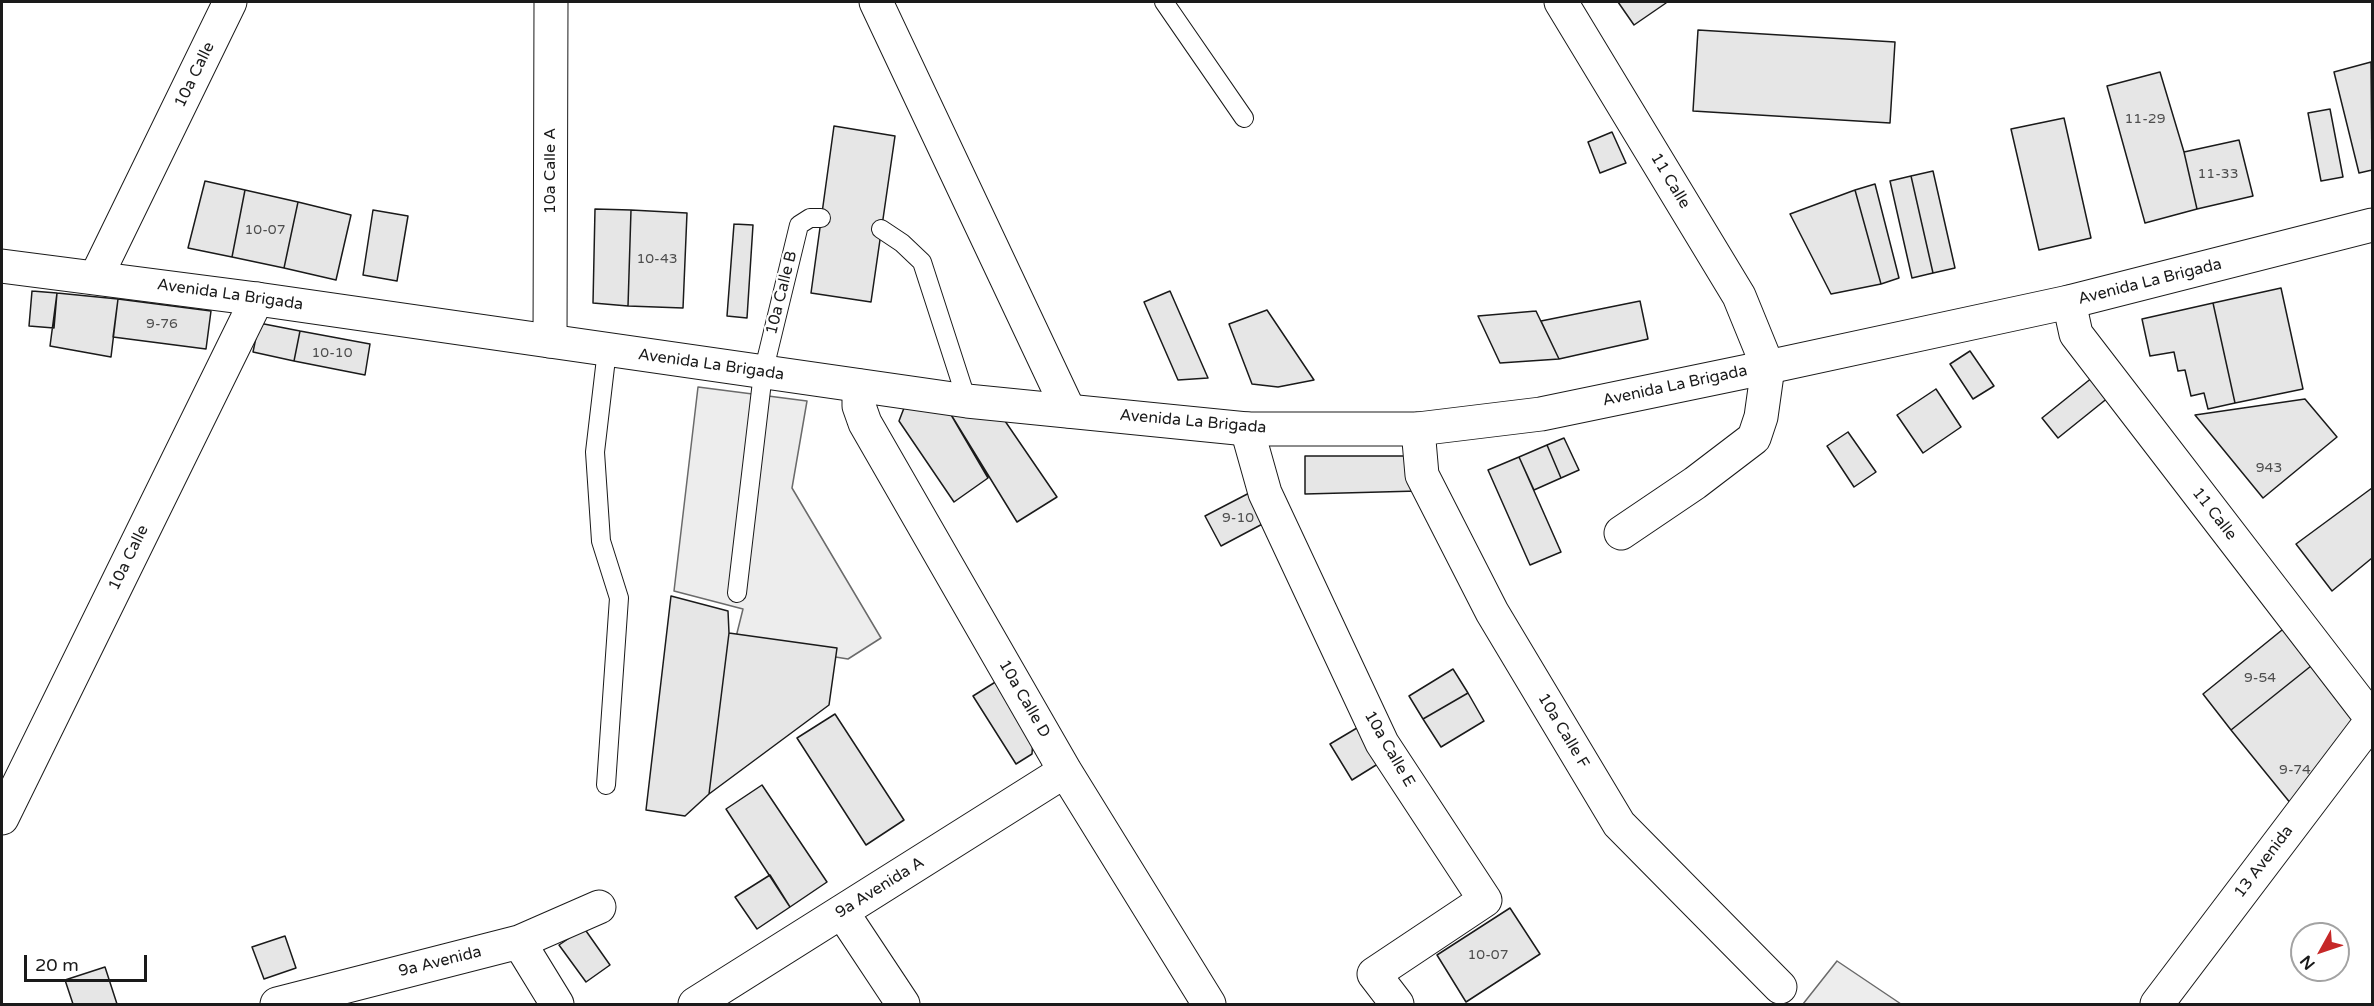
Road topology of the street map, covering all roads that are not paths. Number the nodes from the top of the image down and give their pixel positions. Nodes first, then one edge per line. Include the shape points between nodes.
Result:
1 (230, 2) edge
2 (551, 2) edge
3 (876, 2) edge
4 (1164, 2) edge
5 (1561, 2) edge
6 (1244, 118) dead end
7 (815, 218) dead end
8 (2373, 225) edge
9 (881, 229) dead end
10 (2, 266) edge
11 (96, 277) junction
12 (257, 298) junction
13 (2069, 302) junction
14 (550, 341) junction
15 (607, 350) junction
16 (1768, 367) junction
17 (763, 373) junction
18 (859, 386) junction
19 (967, 401) junction
20 (1069, 411) junction
21 (1246, 429) junction
22 (1418, 429) junction
23 (1621, 533) dead end
24 (737, 593) dead end
25 (2373, 719) edge
26 (1065, 771) junction
27 (606, 784) dead end
28 (2, 818) edge
29 (599, 907) dead end
30 (842, 912) junction
31 (519, 942) junction
32 (1780, 987) dead end
33 (277, 1005) edge
34 (557, 1005) edge
35 (695, 1005) edge
36 (903, 1005) edge
37 (1209, 1005) edge
38 (1397, 1005) edge
39 (2157, 1005) edge

1 - 11 street, 10a Calle
2 - 14 street, 10a Calle A
3 - 20 street
4 - 6 lane
5 - 16 street, 11 Calle via 1739,296
7 - 17 lane, 10a Calle B via 799,225
8 - 13 street, Avenida La Brigada
9 - 19 lane via 922,262
10 - 11 street, Avenida La Brigada
11 - 12 street, Avenida La Brigada
12 - 14 street, Avenida La Brigada
12 - 28 street, 10a Calle
13 - 16 street, Avenida La Brigada
13 - 25 street, 11 Calle via 2076,334
14 - 15 street, Avenida La Brigada
15 - 17 street, Avenida La Brigada
15 - 27 lane via 595,452 601,541 619,598
16 - 22 street, Avenida La Brigada via 1541,414
16 - 23 street via 1754,438
17 - 18 street, Avenida La Brigada
17 - 24 lane, 10a Calle B
18 - 19 street, Avenida La Brigada
18 - 26 street, 10a Calle D via 859,406 865,423
19 - 20 street, Avenida La Brigada
20 - 21 street, Avenida La Brigada
21 - 22 street, Avenida La Brigada
21 - 38 street, 10a Calle E via 1265,494 1382,743 1485,900 1374,974
22 - 32 street, 10a Calle F via 1422,475 1492,612 1619,824
25 - 39 street, 13 Avenida
26 - 30 street, 9a Avenida A
26 - 37 street, 10a Calle D
29 - 31 street, 9a Avenida
30 - 35 street, 9a Avenida A
30 - 36 street
31 - 33 street, 9a Avenida
31 - 34 street

